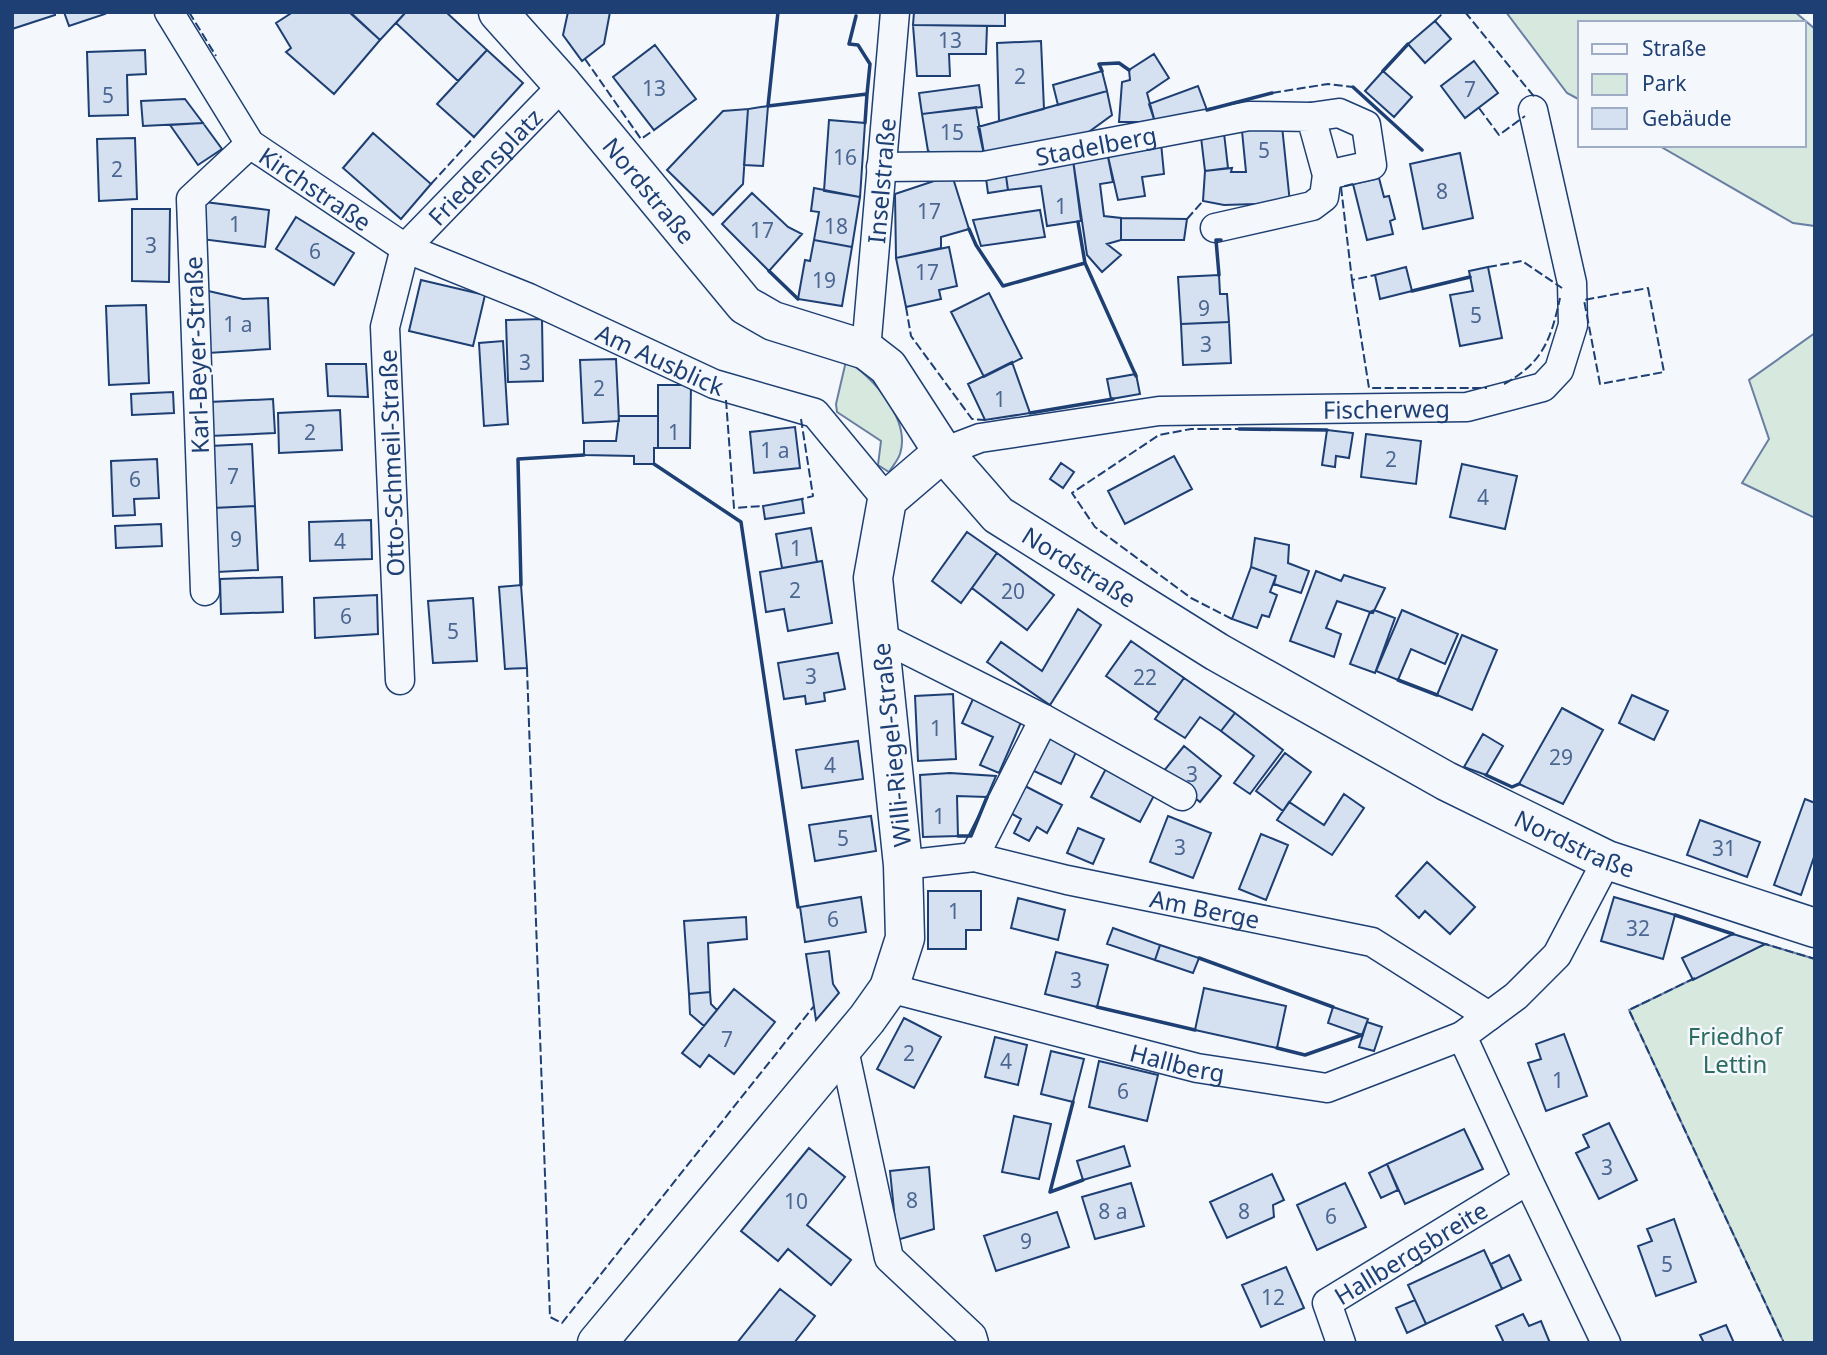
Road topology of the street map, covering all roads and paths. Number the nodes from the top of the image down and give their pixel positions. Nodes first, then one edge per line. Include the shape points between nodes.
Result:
1 (169, 12) edge
2 (498, 12) edge
3 (895, 12) edge
4 (564, 85) junction
5 (1533, 110) dead end
6 (1311, 117) junction
7 (250, 144) junction
8 (881, 167) junction
9 (1327, 175) junction
10 (1214, 228) dead end
11 (405, 248) junction
12 (866, 350) junction
13 (943, 452) junction
14 (887, 500) junction
15 (205, 591) dead end
16 (881, 636) junction
17 (400, 680) dead end
18 (1044, 719) junction
19 (1182, 796) dead end
20 (974, 857) junction
21 (1607, 860) junction
22 (903, 865) junction
23 (1815, 928) edge
24 (889, 988) junction
25 (1489, 1016) junction
26 (1462, 1036) junction
27 (843, 1045) junction
28 (1528, 1180) junction
29 (597, 1343) edge
30 (974, 1343) edge
31 (1341, 1343) edge
32 (1606, 1343) edge

1 - 7 street, Kirchstraße
2 - 4 street, Nordstraße
3 - 8 street, Inselstraße
4 - 11 street, Friedensplatz
4 - 12 street, Nordstraße via 745,305 773,321
5 - 13 street, Fischerweg via 1572,283 1573,325 1559,370 1542,387 1467,407 1159,411 980,438
6 - 8 street, Stadelberg via 1249,116 984,166
6 - 9 street
6 - 9 street, Stadelberg via 1339,113 1366,125 1373,165
7 - 11 street, Kirchstraße
7 - 15 street, Karl-Beyer-Straße via 191,199
8 - 12 street, Inselstraße
9 - 10 street via 1324,197 1312,206
11 - 14 street, Am Ausblick via 529,298 714,384 815,413
11 - 17 street, Otto-Schmeil-Straße via 385,327
12 - 13 street, Nordstraße via 888,368
13 - 14 street
13 - 21 street, Nordstraße via 998,515 1208,646 1446,781
14 - 16 street, Willi-Riegel-Straße via 873,578
16 - 18 street
16 - 22 street, Willi-Riegel-Straße
18 - 19 street
18 - 20 street
20 - 22 street, Am Berge
20 - 25 street, Am Berge via 1373,942
21 - 23 street, Nordstraße
21 - 25 street, Hallberg via 1557,956
22 - 24 street, Willi-Riegel-Straße via 905,939
24 - 26 street, Hallberg via 1197,1068 1326,1088
24 - 27 street, Willi-Riegel-Straße
25 - 26 street, Hallberg
26 - 28 street
27 - 29 street, Willi-Riegel-Straße
27 - 30 street via 889,1258 972,1336
28 - 31 street, Hallbergsbreite via 1327,1303
28 - 32 street

